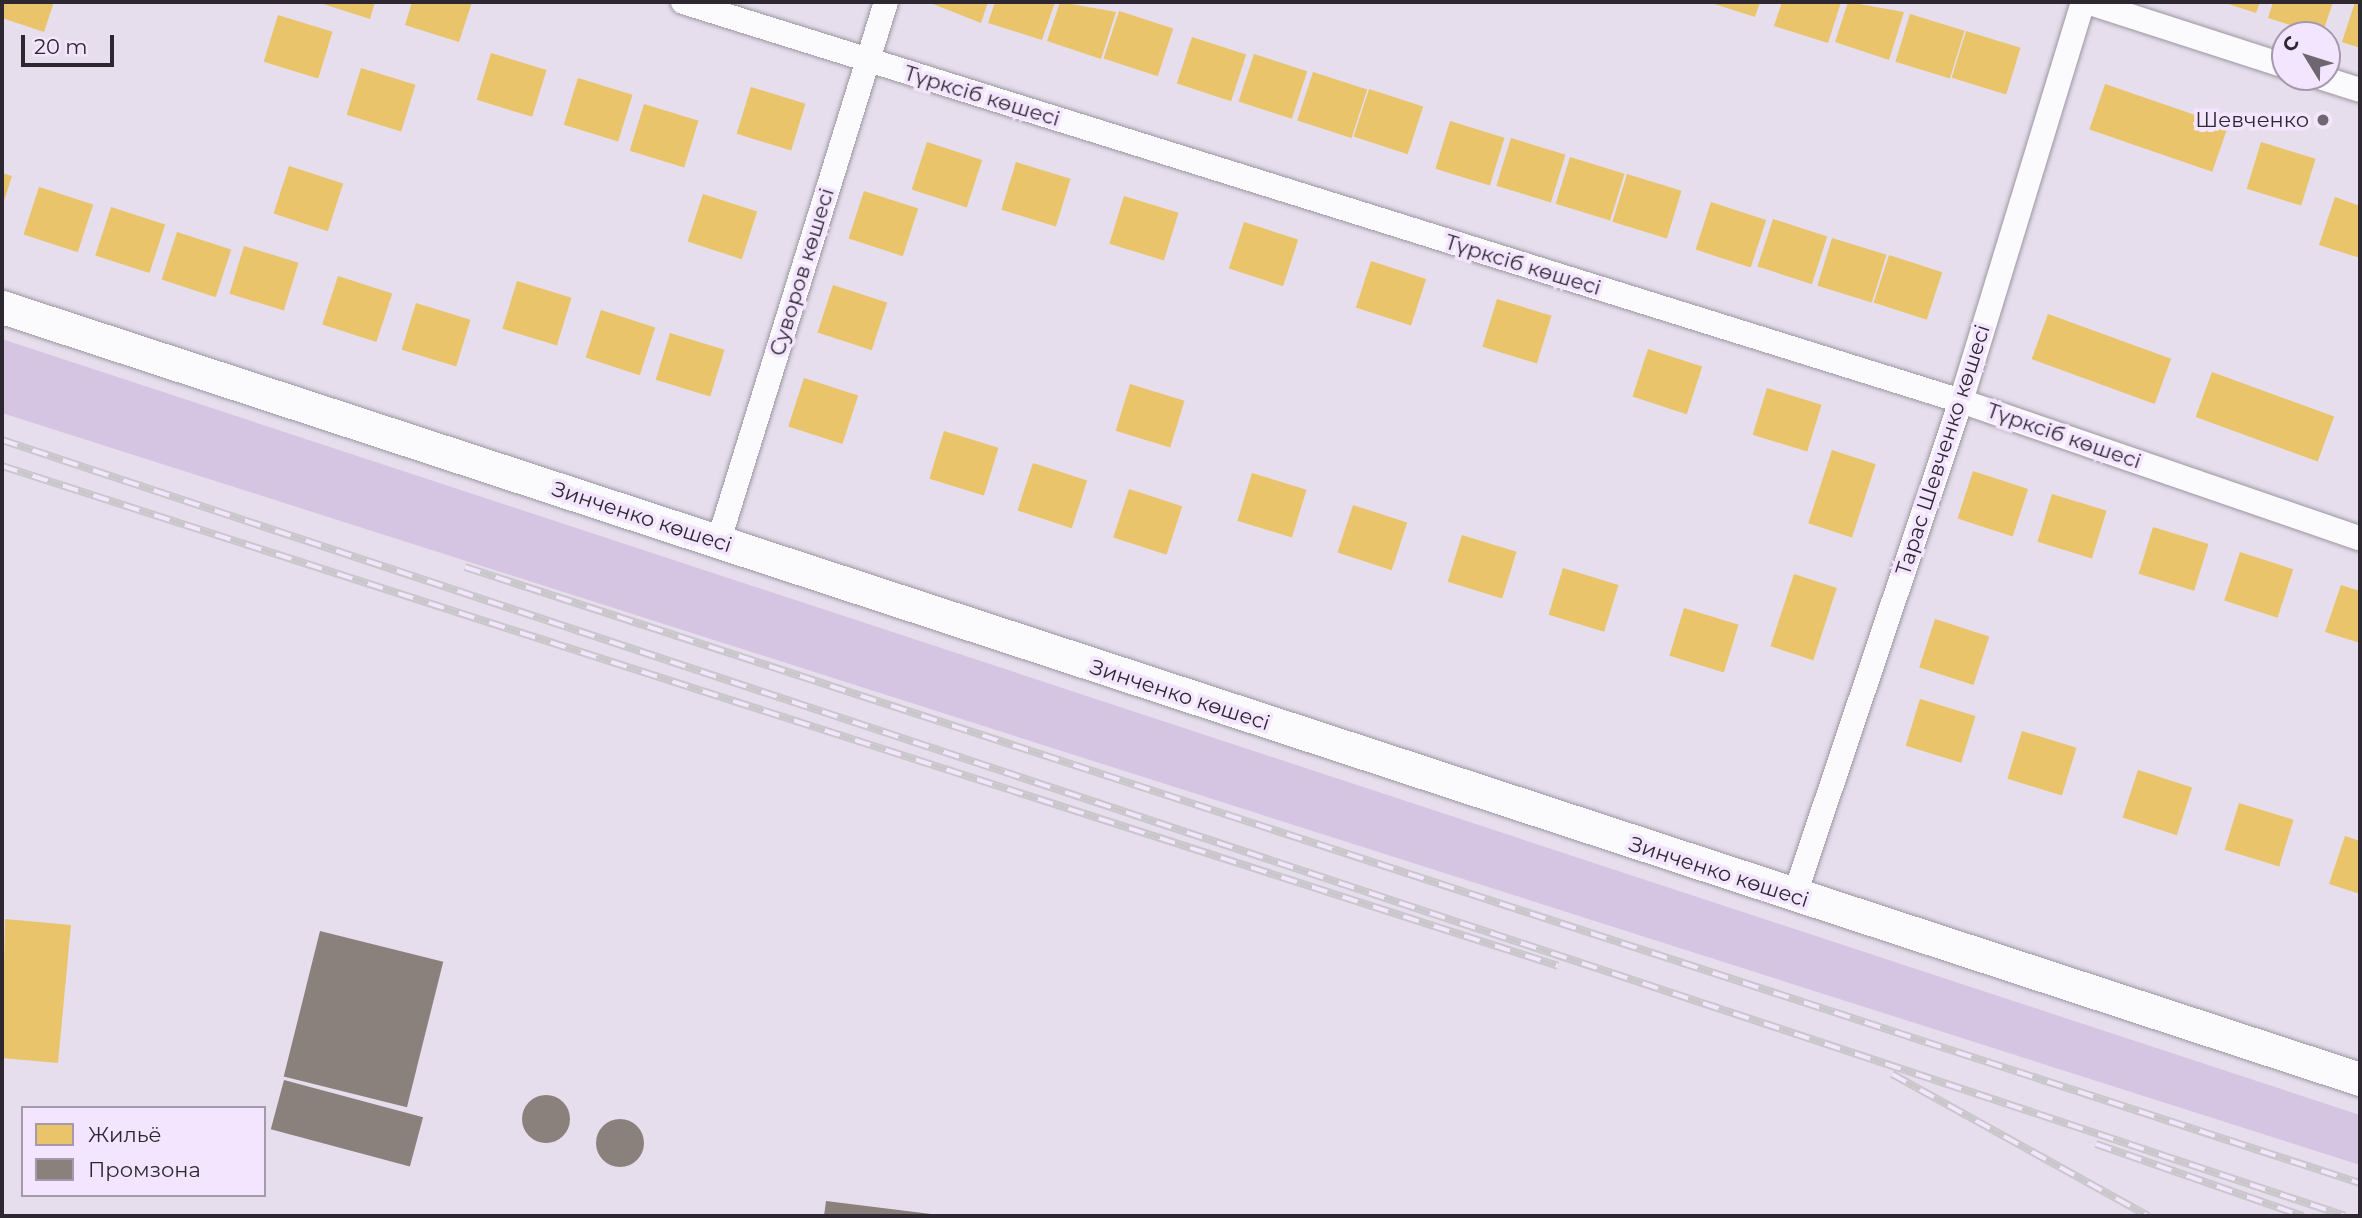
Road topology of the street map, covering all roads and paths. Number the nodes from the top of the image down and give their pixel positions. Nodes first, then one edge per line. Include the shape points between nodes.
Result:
1 (683, 2) edge
2 (886, 2) edge
3 (2085, 2) edge
4 (867, 61) junction
5 (2271, 62) edge
6 (2341, 84) edge
7 (2360, 90) edge
8 (2, 307) edge
9 (1961, 401) junction
10 (2360, 538) edge
11 (719, 543) junction
12 (1794, 897) junction
13 (2360, 1079) edge

1 - 4 street, Түрксіб көшесі
2 - 4 street, Суворов көшесі
3 - 5 street
3 - 9 street, Тарас Шевченко көшесі
4 - 9 street, Түрксіб көшесі
4 - 11 street, Суворов көшесі
6 - 7 street
8 - 11 main road, Зинченко көшесі
9 - 10 street, Түрксіб көшесі
9 - 12 street, Тарас Шевченко көшесі
11 - 12 main road, Зинченко көшесі
12 - 13 main road, Зинченко көшесі

